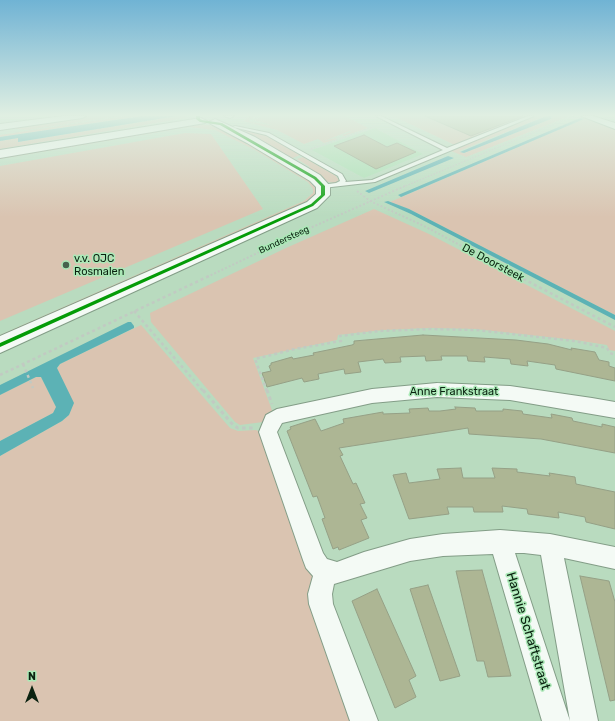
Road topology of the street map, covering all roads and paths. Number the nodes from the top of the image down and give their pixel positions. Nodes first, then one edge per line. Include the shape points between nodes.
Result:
1 (24, 150) edge
2 (267, 150) edge
3 (295, 150) edge
4 (309, 150) edge
5 (448, 150) edge
6 (493, 150) edge
7 (0, 154) edge
8 (304, 155) junction
9 (330, 185) junction
10 (370, 201) junction
11 (134, 311) junction
12 (615, 327) edge
13 (0, 345) edge
14 (615, 355) edge
15 (23, 364) junction
16 (0, 375) edge
17 (33, 388) dead end
18 (615, 410) edge
19 (273, 421) junction
20 (500, 541) junction
21 (550, 545) junction
22 (615, 558) edge
23 (326, 571) junction
24 (364, 721) edge
25 (556, 721) edge
26 (584, 721) edge

1 - 7 street
2 - 9 street
3 - 8 lane
4 - 8 path via 305,151 309,153
5 - 9 lane via 373,181
6 - 10 path, Bundersteeg
8 - 9 lane via 340,175 343,181
9 - 13 street via 312,205
10 - 11 path, Bundersteeg
10 - 12 path, De Doorsteek via 424,226
11 - 15 path, Bundersteeg
11 - 19 path via 233,425 247,428
14 - 19 path via 607,348 575,341 476,330 379,331 340,336 341,341 255,359
15 - 16 path, Bundersteeg
15 - 17 path
18 - 19 street, Anne Frankstraat via 510,393 437,390 341,401
19 - 23 street via 268,432 314,560
20 - 21 street
20 - 23 street via 410,550 337,573
20 - 25 street, Hannie Schaftstraat
21 - 22 street
21 - 26 street
23 - 24 street via 320,594 321,604

